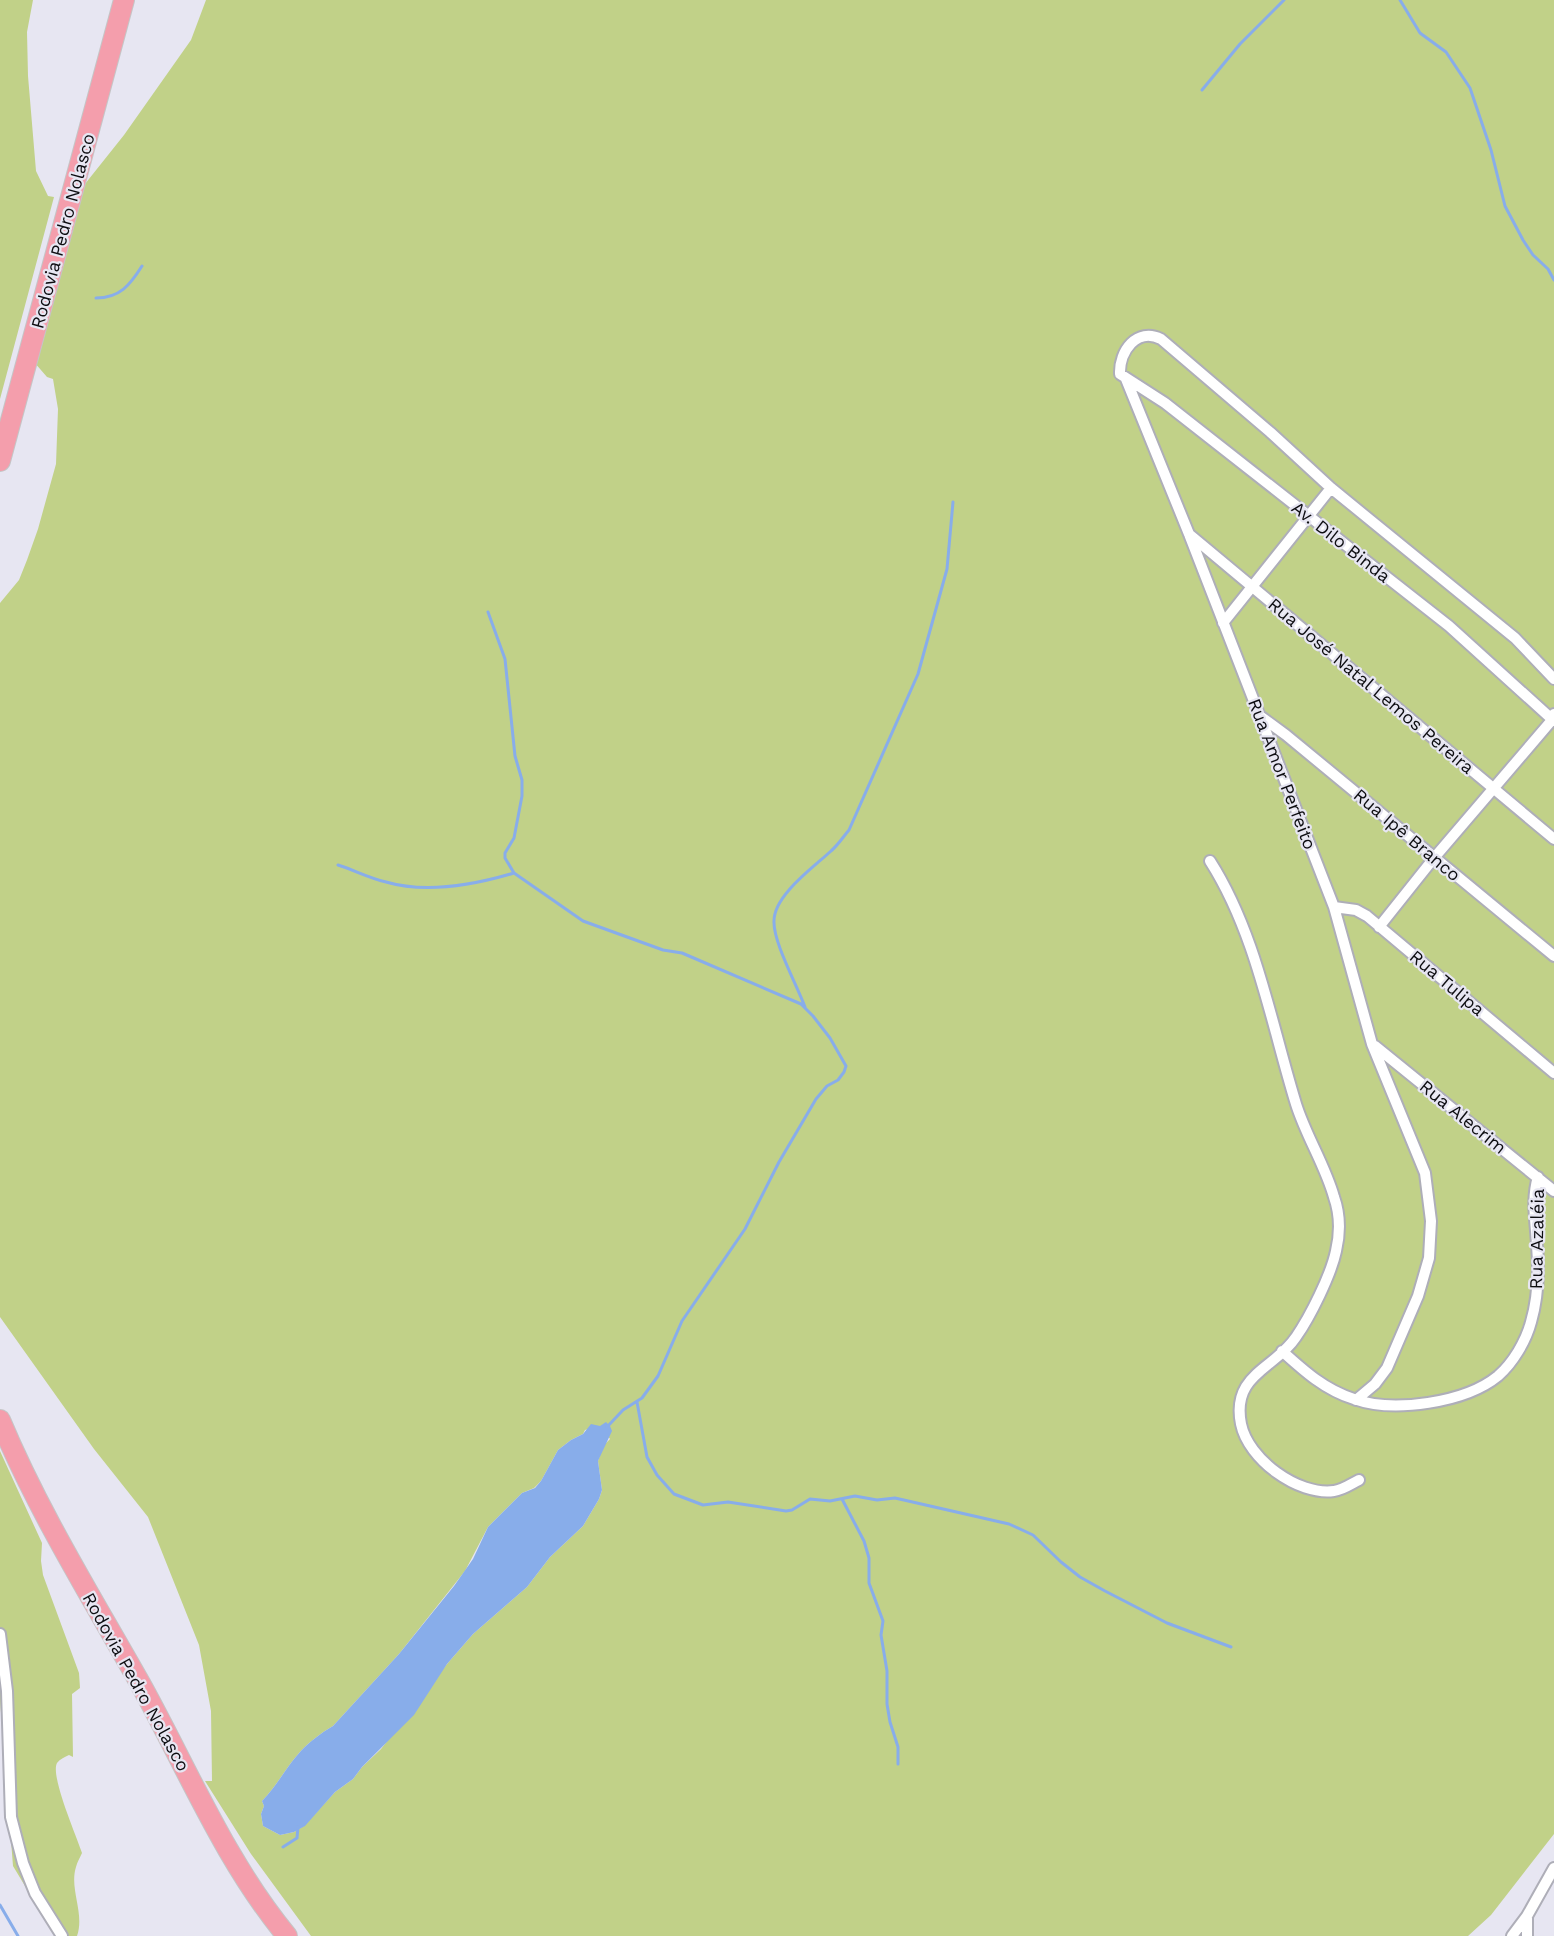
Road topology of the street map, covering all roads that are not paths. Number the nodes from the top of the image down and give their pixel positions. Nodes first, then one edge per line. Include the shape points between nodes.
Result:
1 (124, 0) edge
2 (1123, 377) junction
3 (0, 461) edge
4 (1331, 488) junction
5 (1309, 517) junction
6 (1189, 534) junction
7 (1252, 586) junction
8 (1223, 623) junction
9 (1554, 679) edge
10 (1260, 716) junction
11 (1553, 718) edge
12 (1494, 789) junction
13 (1554, 839) edge
14 (1434, 858) junction
15 (1210, 861) dead end
16 (1335, 907) junction
17 (1380, 927) junction
18 (1554, 956) edge
19 (1372, 1044) junction
20 (1554, 1073) edge
21 (1538, 1177) junction
22 (1554, 1191) edge
23 (1282, 1351) junction
24 (1356, 1400) junction
25 (0, 1420) edge
26 (1359, 1480) dead end
27 (0, 1634) edge
28 (1554, 1868) edge
29 (1527, 1916) junction
30 (62, 1936) edge
31 (287, 1936) edge
32 (1512, 1936) edge
33 (1527, 1936) edge

1 - 3 highway, Rodovia Pedro Nolasco
2 - 4 street, Av. Dilo Binda via 1121,357 1131,343 1154,335
2 - 5 street, Av. Dilo Binda via 1165,403
2 - 6 street, Rua Amor Perfeito
4 - 5 street
4 - 9 street, Av. Dilo Binda via 1515,638
5 - 7 street
5 - 11 street, Av. Dilo Binda via 1449,626
6 - 7 street, Rua José Natal Lemos Pereira
6 - 8 street, Rua Amor Perfeito
7 - 8 street
7 - 12 street, Rua José Natal Lemos Pereira
8 - 10 street, Rua Amor Perfeito
10 - 14 street, Rua Ipê Branco
10 - 16 street, Rua Amor Perfeito
11 - 12 street
12 - 13 street, Rua José Natal Lemos Pereira
12 - 14 street
14 - 17 street
14 - 18 street, Rua Ipê Branco
15 - 23 street via 1226,886 1258,969 1297,1108 1335,1198 1338,1216 1331,1268 1295,1339
16 - 17 street, Rua Tulipa via 1356,910
16 - 19 street, Rua Amor Perfeito
17 - 20 street, Rua Tulipa
19 - 21 street, Rua Alecrim
19 - 24 street, Rua Amor Perfeito via 1425,1173 1431,1221 1429,1258 1418,1296 1387,1368 1376,1384
21 - 22 street, Rua Alecrim
21 - 24 street, Rua Azaléia via 1533,1199 1537,1293 1531,1323 1510,1362 1485,1385 1450,1398 1409,1405
23 - 24 street, Rua Azaléia via 1324,1386
23 - 26 street via 1260,1370 1242,1394 1241,1424 1246,1437 1262,1460 1293,1483 1325,1491 1345,1488
25 - 31 highway, Rodovia Pedro Nolasco via 61,1548 141,1686 214,1826
27 - 30 street via 7,1691 11,1817 35,1893
28 - 29 street
29 - 32 street
29 - 33 street

